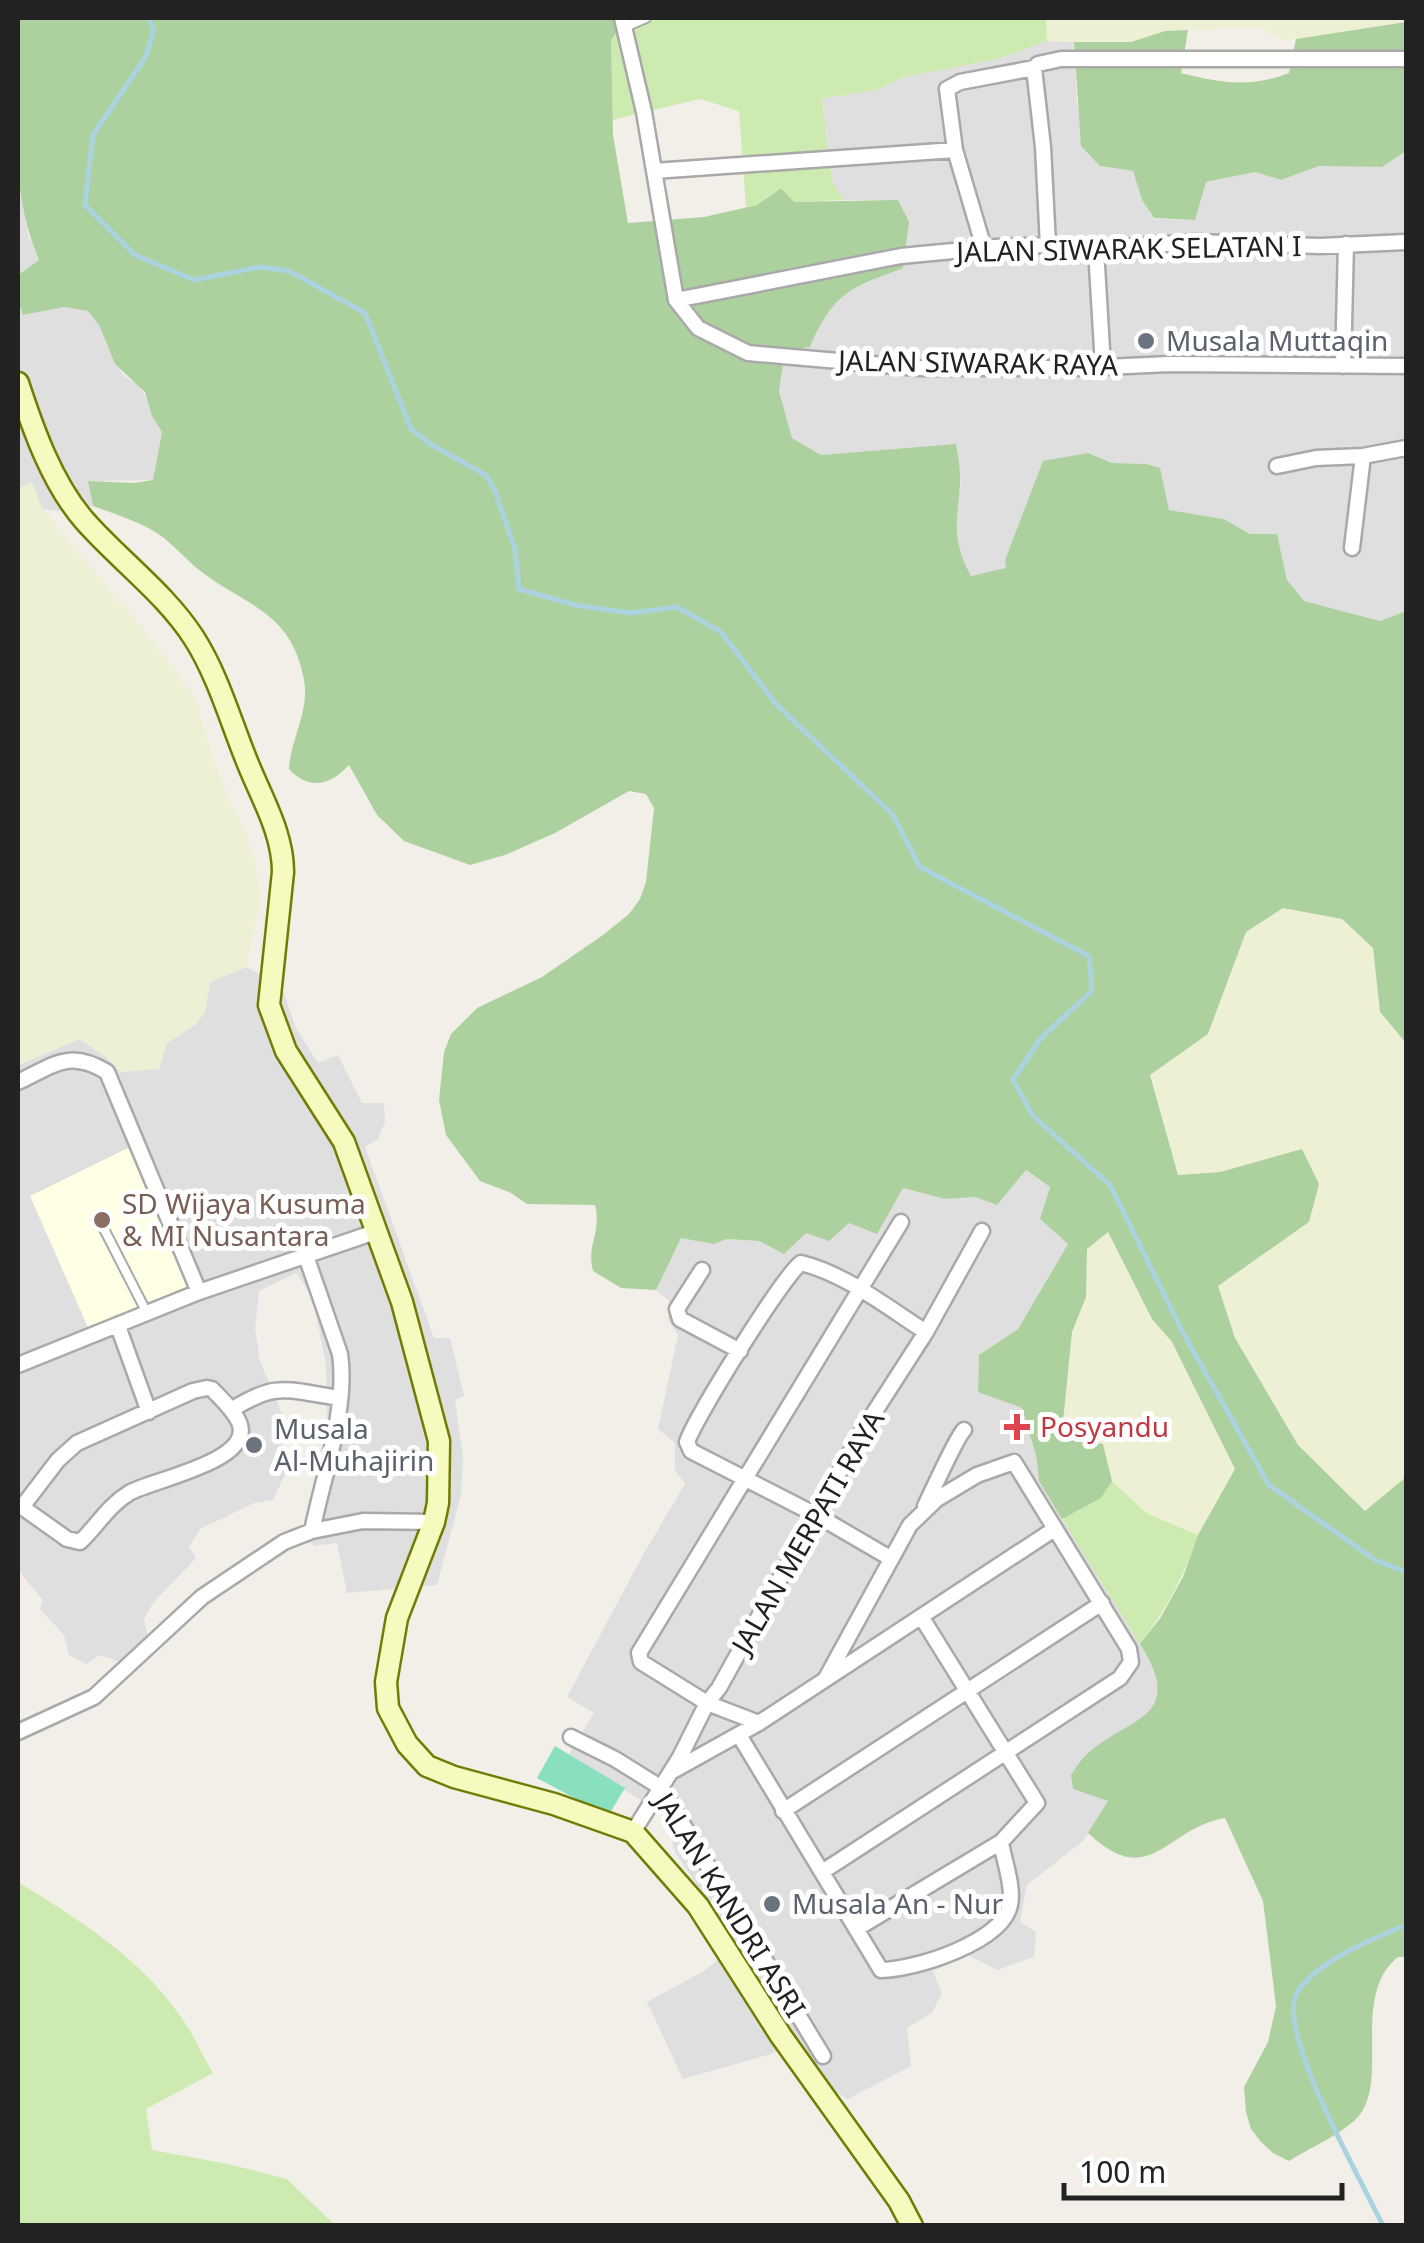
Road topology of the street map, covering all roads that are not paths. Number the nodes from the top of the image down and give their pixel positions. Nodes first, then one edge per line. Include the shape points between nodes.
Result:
1 (646, 18) edge
2 (624, 22) edge
3 (1406, 60) edge
4 (1034, 68) junction
5 (955, 150) junction
6 (654, 171) junction
7 (1406, 242) edge
8 (1346, 244) junction
9 (1048, 245) junction
10 (984, 248) junction
11 (1096, 249) junction
12 (676, 300) junction
13 (1104, 366) junction
14 (1343, 366) junction
15 (1406, 366) edge
16 (18, 383) edge
17 (24, 419) edge
18 (1406, 448) edge
19 (1363, 456) junction
20 (1277, 466) dead end
21 (1352, 548) dead end
22 (18, 1082) edge
23 (901, 1222) dead end
24 (104, 1230) dead end
25 (378, 1231) junction
26 (982, 1231) dead end
27 (306, 1256) junction
28 (702, 1270) dead end
29 (861, 1291) junction
30 (200, 1292) junction
31 (148, 1313) junction
32 (118, 1326) junction
33 (926, 1332) junction
34 (740, 1352) junction
35 (18, 1365) edge
36 (340, 1398) junction
37 (230, 1410) junction
38 (149, 1412) junction
39 (964, 1430) dead end
40 (746, 1479) junction
41 (922, 1511) junction
42 (818, 1516) junction
43 (434, 1522) junction
44 (1053, 1530) junction
45 (312, 1531) junction
46 (890, 1558) junction
47 (1102, 1603) junction
48 (922, 1618) junction
49 (826, 1678) junction
50 (968, 1692) junction
51 (707, 1704) junction
52 (759, 1723) junction
53 (18, 1732) edge
54 (739, 1736) junction
55 (571, 1737) dead end
56 (1008, 1753) junction
57 (670, 1772) junction
58 (660, 1787) junction
59 (783, 1811) junction
60 (633, 1832) junction
61 (1001, 1842) junction
62 (822, 1872) junction
63 (856, 1929) junction
64 (823, 2056) dead end
65 (912, 2226) edge

1 - 2 lane
2 - 6 street
3 - 4 street via 1061,59
4 - 5 street via 946,89
4 - 9 street
5 - 6 street
5 - 10 street
6 - 12 street
7 - 8 street, JALAN SIWARAK SELATAN I
8 - 11 street, JALAN SIWARAK SELATAN I via 1194,242
8 - 14 street
9 - 10 street, JALAN SIWARAK SELATAN I
9 - 11 street, JALAN SIWARAK SELATAN I
10 - 12 street, JALAN SIWARAK SELATAN I via 901,256
11 - 13 street
12 - 13 street, JALAN SIWARAK RAYA via 698,328 748,353 918,368
13 - 14 street, JALAN SIWARAK RAYA
14 - 15 street, JALAN SIWARAK RAYA
16 - 17 main road
17 - 25 main road via 72,505 193,636 226,701 283,854 269,1005 286,1051 344,1142
18 - 19 street
19 - 20 street
19 - 21 street
22 - 30 street via 69,1058 106,1072
23 - 29 street
24 - 31 lane
25 - 27 street
25 - 43 main road via 438,1441
26 - 33 street, JALAN MERPATI RAYA
27 - 30 street
27 - 36 street via 340,1354
28 - 34 street via 677,1309 680,1319
29 - 33 street
29 - 34 street via 801,1263
29 - 40 street
30 - 31 street
31 - 32 street
32 - 35 street
32 - 38 street
33 - 42 street, JALAN MERPATI RAYA
34 - 40 street via 687,1442 691,1451
36 - 37 street via 273,1389
36 - 45 street
37 - 38 street via 207,1388
37 - 38 street via 240,1422 234,1448 130,1493 80,1542 22,1507 77,1444
39 - 41 street
40 - 42 street
40 - 51 street via 638,1653 641,1662
41 - 44 street, JALAN KANDRI ASRI via 977,1474 1014,1462
41 - 46 street, JALAN KANDRI ASRI
42 - 46 street
42 - 51 street, JALAN MERPATI RAYA
43 - 45 street via 363,1521
43 - 60 main road via 390,1641 386,1682 392,1720 427,1766
44 - 47 street, JALAN KANDRI ASRI
44 - 48 street, JALAN KANDRI ASRI
45 - 53 street via 202,1597 94,1698
46 - 49 street, JALAN KANDRI ASRI
47 - 50 street
47 - 56 street, JALAN KANDRI ASRI via 1129,1649 1127,1670
48 - 49 street, JALAN KANDRI ASRI
48 - 50 street
49 - 52 street, JALAN KANDRI ASRI
50 - 56 street
50 - 59 street
51 - 52 street
51 - 57 street, JALAN MERPATI RAYA
52 - 54 street, JALAN KANDRI ASRI
54 - 57 street, JALAN KANDRI ASRI
54 - 59 street
55 - 58 street, JALAN KANDRI ASRI
56 - 61 street via 1036,1803
56 - 62 street, JALAN KANDRI ASRI
57 - 58 street, JALAN MERPATI RAYA
58 - 60 street, JALAN MERPATI RAYA
58 - 64 street, JALAN KANDRI ASRI
59 - 62 street
60 - 65 main road via 698,1906
61 - 63 street
61 - 63 street via 1011,1899 998,1928 951,1954 884,1971
62 - 63 street

